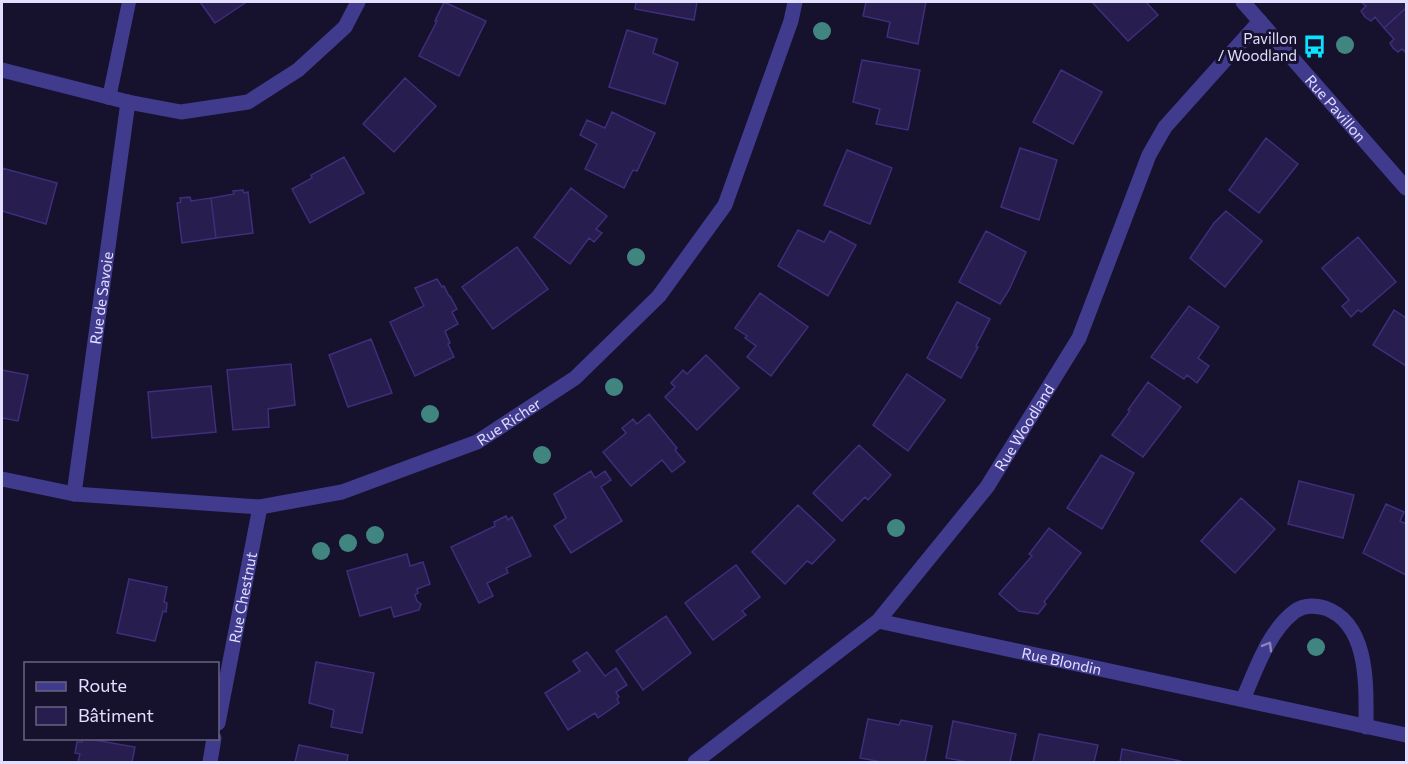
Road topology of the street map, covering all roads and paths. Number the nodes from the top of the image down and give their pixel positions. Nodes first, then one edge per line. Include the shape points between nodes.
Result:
1 (129, 2) edge
2 (358, 2) edge
3 (795, 2) edge
4 (1243, 2) edge
5 (1260, 21) junction
6 (2, 70) edge
7 (110, 98) junction
8 (128, 102) junction
9 (1407, 188) edge
10 (2, 479) edge
11 (74, 494) junction
12 (260, 507) junction
13 (878, 621) junction
14 (1243, 699) junction
15 (219, 718) edge
16 (1366, 726) junction
17 (1407, 735) edge
18 (214, 740) edge
19 (210, 762) edge
20 (695, 762) edge

1 - 7 lane
2 - 8 street via 345,27 298,70 248,102 181,112
3 - 12 street, Rue Richer via 725,205 659,296 575,378 477,441 342,492
4 - 5 street, Rue Pavillon
5 - 9 street, Rue Pavillon
5 - 13 street, Rue Woodland via 1166,128 1149,155 1079,338 987,487
6 - 7 street
7 - 8 street
8 - 11 street, Rue de Savoie
10 - 11 street, Rue Richer
11 - 12 street, Rue Richer
12 - 15 street, Rue Chestnut
13 - 14 street, Rue Blondin
13 - 20 street, Rue Woodland
14 - 16 street, Rue Blondin
14 -> 16 street via 1281,625 1304,606 1318,606 1333,611 1348,623 1359,647 1365,677
16 - 17 street, Rue Blondin
18 - 19 street

